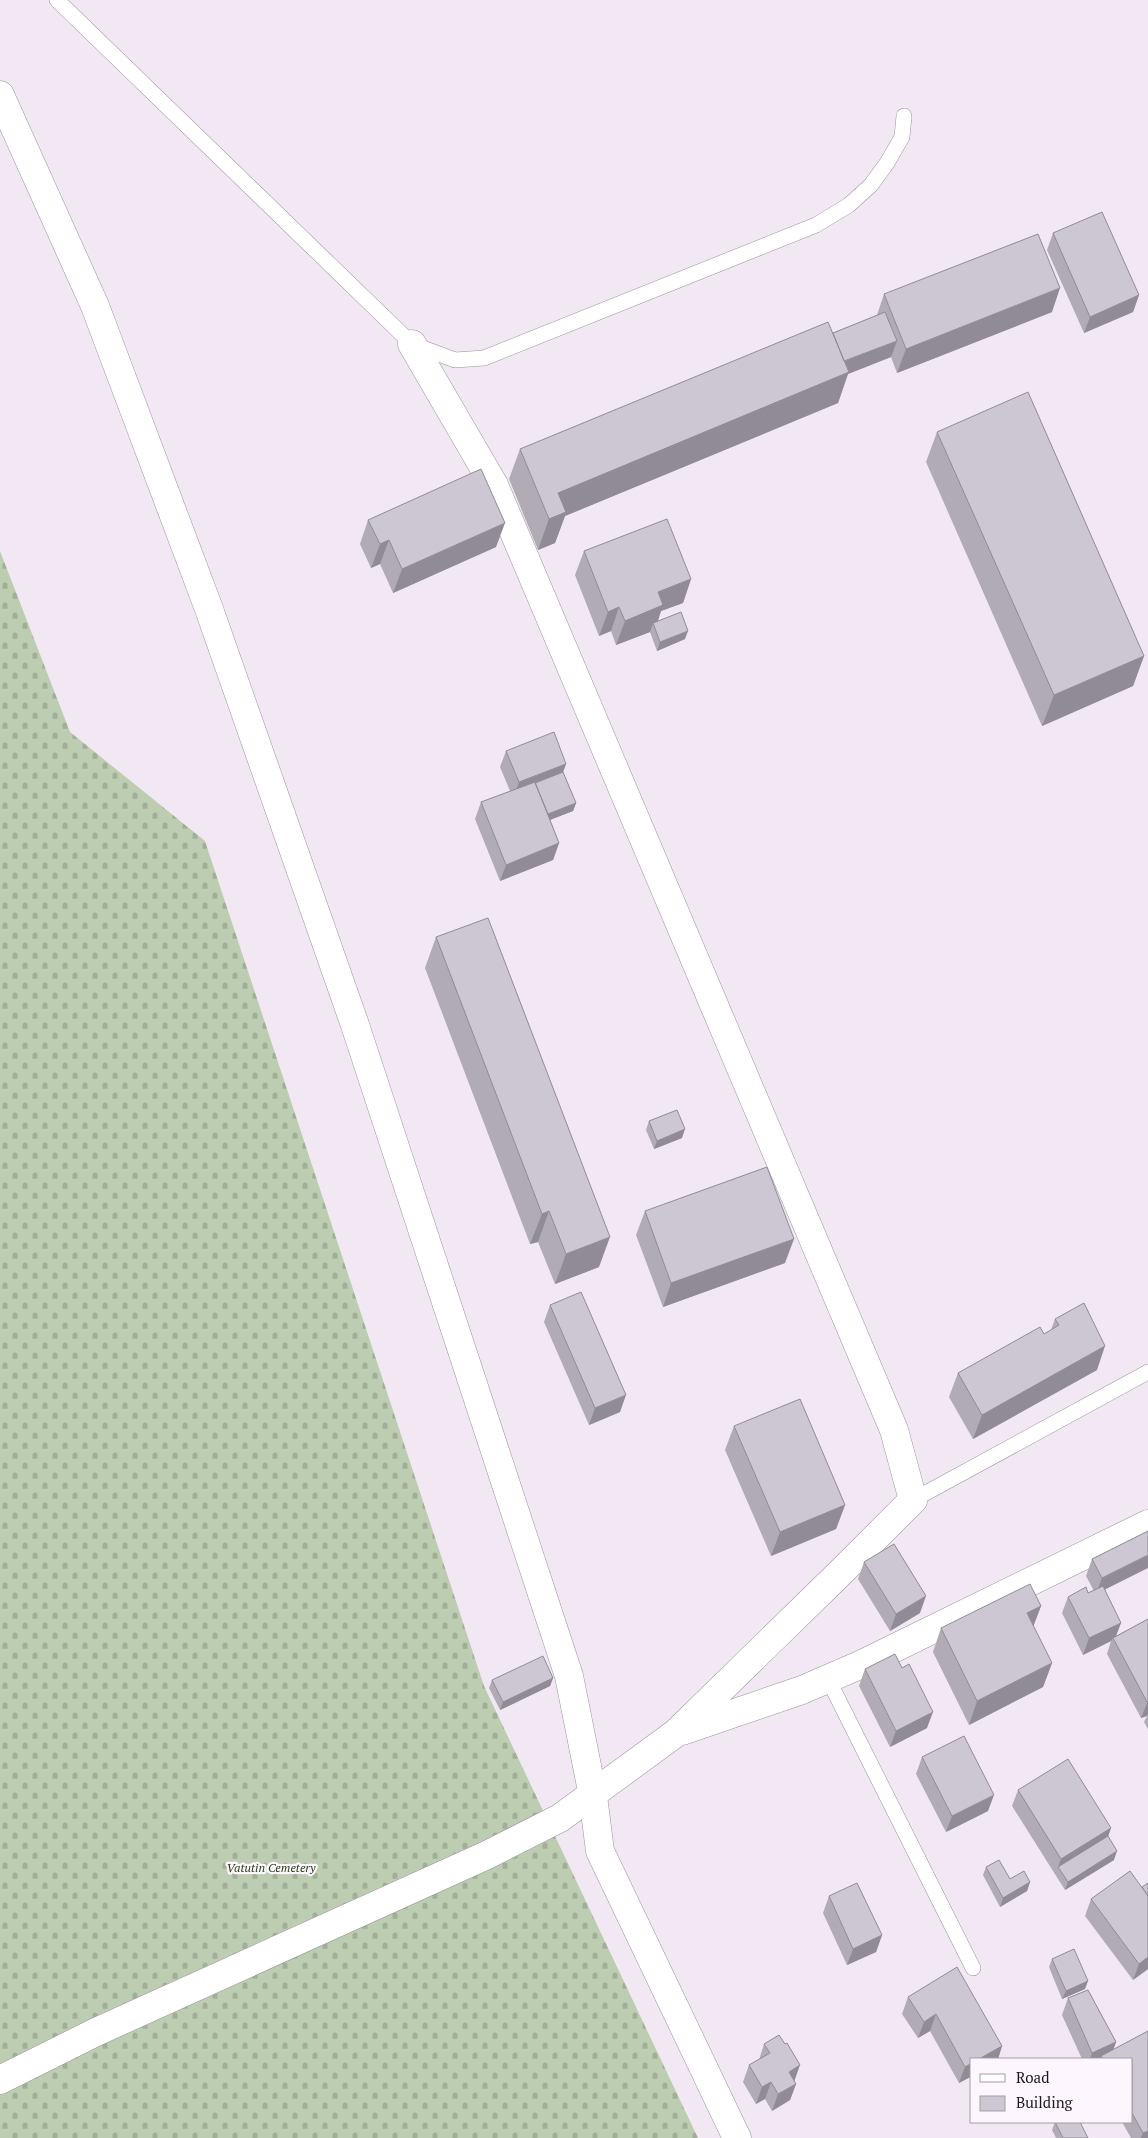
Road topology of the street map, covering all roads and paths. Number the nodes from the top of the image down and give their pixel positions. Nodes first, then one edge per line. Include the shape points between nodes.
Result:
1 (57, 0) edge
2 (0, 96) edge
3 (904, 116) dead end
4 (412, 344) junction
5 (1148, 1372) edge
6 (913, 1500) junction
7 (1148, 1524) edge
8 (828, 1679) junction
9 (676, 1733) junction
10 (593, 1796) junction
11 (974, 1968) dead end
12 (0, 2080) edge
13 (737, 2138) edge

1 - 4 lane
2 - 10 street via 94,306 209,609 355,1025 568,1676
3 - 4 lane via 902,137 871,185 849,205 816,226 484,358 455,360
4 - 6 street via 494,485 894,1430
5 - 6 lane
6 - 9 street
7 - 8 street
8 - 9 street
8 - 11 lane
9 - 10 street
10 - 12 street via 560,1818 487,1855 96,2032
10 - 13 street via 600,1851

